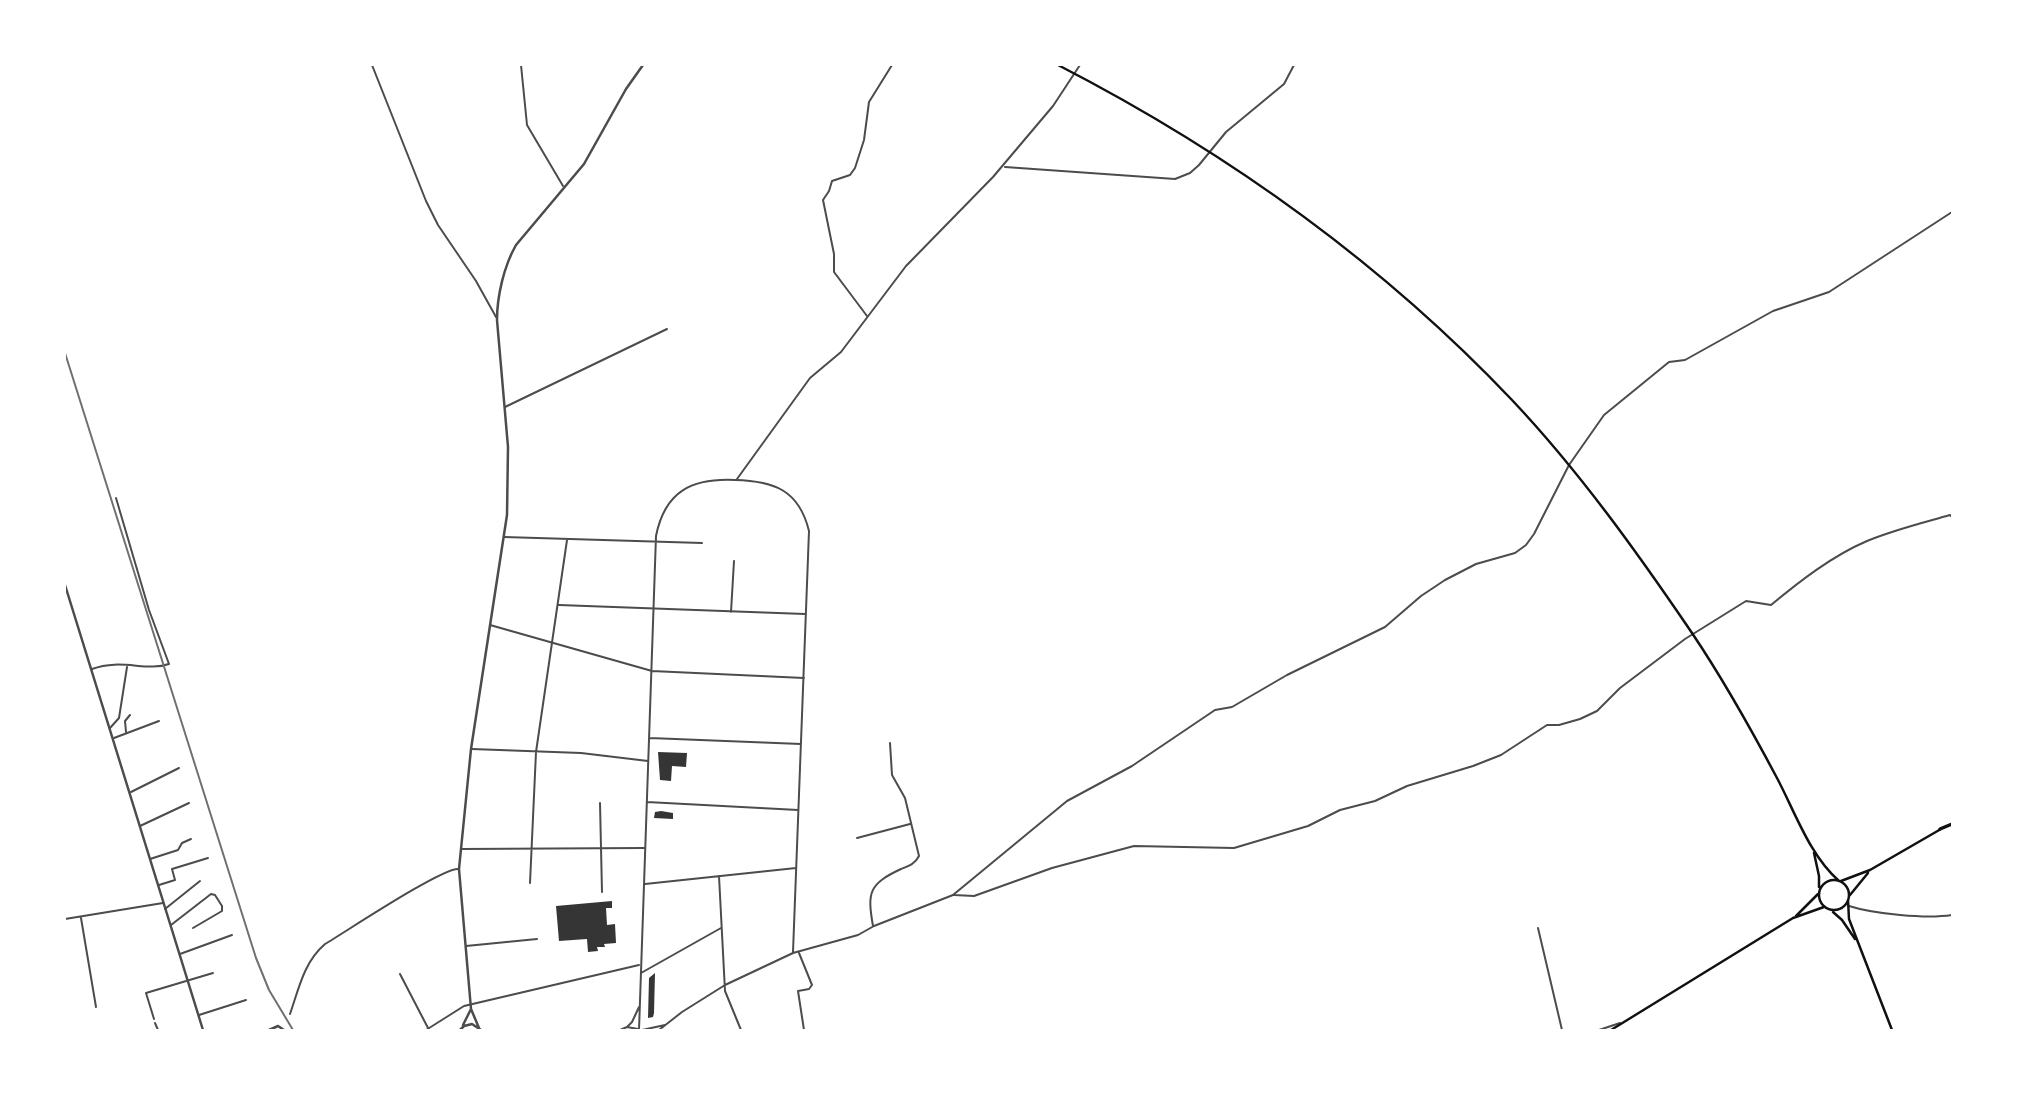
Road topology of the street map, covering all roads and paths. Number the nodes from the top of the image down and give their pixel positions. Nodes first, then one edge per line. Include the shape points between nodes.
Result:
1 (372, 65) edge
2 (521, 65) edge
3 (643, 65) edge
4 (892, 65) edge
5 (1058, 65) edge
6 (1080, 65) edge
7 (1294, 65) edge
8 (1075, 74) junction
9 (1208, 152) junction
10 (1003, 167) junction
11 (564, 188) junction
12 (1952, 212) edge
13 (867, 316) junction
14 (497, 320) junction
15 (667, 328) dead end
16 (505, 407) junction
17 (1569, 465) junction
18 (737, 480) junction
19 (116, 498) dead end
20 (1952, 517) edge
21 (503, 537) junction
22 (567, 540) junction
23 (656, 542) junction
24 (702, 543) dead end
25 (734, 561) dead end
26 (65, 585) edge
27 (558, 604) junction
28 (653, 610) junction
29 (731, 613) junction
30 (807, 614) junction
31 (489, 625) junction
32 (1693, 634) junction
33 (552, 643) junction
34 (127, 667) dead end
35 (92, 670) junction
36 (652, 671) junction
37 (804, 678) junction
38 (130, 715) dead end
39 (159, 721) dead end
40 (110, 728) junction
41 (126, 733) junction
42 (649, 737) junction
43 (113, 738) junction
44 (890, 743) dead end
45 (802, 744) junction
46 (471, 748) junction
47 (536, 752) junction
48 (649, 762) junction
49 (179, 768) dead end
50 (130, 793) junction
51 (647, 802) junction
52 (189, 803) dead end
53 (600, 803) dead end
54 (799, 810) junction
55 (1952, 822) edge
56 (911, 824) junction
57 (140, 826) junction
58 (1940, 829) joint
59 (858, 838) dead end
60 (191, 839) dead end
61 (645, 848) junction
62 (461, 849) junction
63 (601, 849) junction
64 (1813, 849) junction
65 (530, 850) junction
66 (208, 858) dead end
67 (150, 859) junction
68 (797, 868) junction
69 (459, 869) junction
70 (1870, 870) junction
71 (719, 876) junction
72 (200, 881) dead end
73 (1840, 881) junction
74 (530, 883) dead end
75 (644, 884) junction
76 (158, 886) junction
77 (602, 892) dead end
78 (1818, 892) junction
79 (953, 895) junction
80 (1849, 898) junction
81 (164, 903) junction
82 (1847, 905) junction
83 (1825, 907) junction
84 (166, 909) junction
85 (1829, 910) junction
86 (1952, 915) edge
87 (81, 917) junction
88 (1793, 918) junction
89 (65, 919) edge
90 (171, 925) junction
91 (873, 926) junction
92 (722, 927) junction
93 (192, 928) dead end
94 (1538, 928) dead end
95 (232, 934) dead end
96 (537, 939) dead end
97 (1859, 945) junction
98 (465, 946) junction
99 (799, 952) junction
100 (793, 953) junction
101 (180, 954) junction
102 (640, 965) junction
103 (213, 973) dead end
104 (640, 973) junction
105 (400, 974) dead end
106 (188, 980) junction
107 (725, 985) junction
108 (246, 1000) dead end
109 (640, 1005) junction
110 (96, 1007) dead end
111 (471, 1007) junction
112 (290, 1014) dead end
113 (198, 1015) junction
114 (1625, 1022) junction
115 (666, 1024) junction
116 (627, 1027) junction
117 (277, 1028) edge
118 (427, 1029) edge
119 (461, 1029) edge
120 (480, 1029) edge
121 (158, 1030) edge
122 (203, 1030) edge
123 (269, 1030) edge
124 (284, 1030) edge
125 (620, 1030) edge
126 (640, 1030) edge
127 (660, 1030) edge
128 (741, 1030) edge
129 (804, 1030) edge
130 (1562, 1030) edge
131 (1599, 1030) edge
132 (1611, 1030) edge
133 (1892, 1030) edge

1 - 14 street via 426,201
2 - 11 street via 527,125
3 - 11 street via 584,164
4 - 13 street via 869,102 855,168 850,175 832,181 823,200 834,272
5 - 8 main road
6 - 8 street
7 - 9 street via 1284,84
8 - 9 main road
8 - 10 street
9 - 10 street via 1190,173 1175,179
9 - 17 main road via 1296,209 1375,270 1513,400
10 - 13 street via 906,266
11 - 14 street via 509,256
12 - 17 street via 1829,292 1773,311 1685,360 1668,362 1604,415
13 - 18 street via 841,352 810,378
14 - 16 street
15 - 16 street
16 - 21 street via 508,459
17 - 32 main road
17 - 79 street via 1534,534 1515,553 1476,564 1444,580 1385,627 1231,707 1215,710 1132,766 1067,801
18 - 23 street via 711,479 684,488 662,515
18 - 30 street via 781,489 803,514 810,538
19 - 35 street via 169,664 113,663
20 - 32 street via 1866,542 1810,574 1771,604 1746,601
21 - 22 street
21 - 31 street
22 - 23 street
22 - 27 street
23 - 24 street
23 - 28 street
25 - 29 street
26 - 35 street
27 - 28 street
27 - 33 street
28 - 29 street
28 - 36 street
29 - 30 street
30 - 37 street
31 - 33 street
31 - 46 street
32 - 64 main road via 1754,734
32 - 79 street via 1620,688 1597,711 1548,725 1501,755 1340,810 1308,826 1234,848 1135,846 1052,868 974,896
33 - 36 street
33 - 47 street
34 - 40 street via 119,718
35 - 40 street
36 - 37 street
36 - 42 street
37 - 45 street
38 - 41 street via 125,721
39 - 41 street
40 - 43 street
41 - 43 street
42 - 45 street
42 - 48 street
43 - 50 street
44 - 56 street via 892,775 905,798
45 - 54 street
46 - 47 street
46 - 62 street
47 - 48 street
47 - 65 street
48 - 51 street
49 - 50 street
50 - 57 street
51 - 54 street
51 - 61 street
52 - 57 street
53 - 63 street
54 - 68 street
55 - 58 highway
56 - 59 street
56 - 91 street via 918,860 873,888 869,896
57 - 67 street
58 - 70 main road
60 - 67 street via 178,850
61 - 63 street
61 - 75 street
62 - 65 street
62 - 69 street
63 - 65 street
63 - 77 street
64 - 73 main road
64 - 78 main road
65 - 74 street
66 - 76 street via 172,869 175,880
67 - 76 street
68 - 71 street
68 - 100 street
69 - 98 street
69 - 112 street via 451,869 316,952
70 - 73 main road
70 - 80 main road
71 - 75 street
71 - 92 street
72 - 84 street
73 - 78 main road via 1828,880
73 - 80 main road
75 - 102 street
76 - 81 street
78 - 83 main road
78 - 88 main road
79 - 91 street
80 - 82 main road
80 - 85 main road via 1843,907
81 - 84 street
81 - 87 street
82 - 86 street via 1923,916
82 - 97 main road
83 - 85 main road
83 - 88 main road
84 - 90 street
85 - 97 main road
87 - 89 street
87 - 110 street
88 - 114 main road
90 - 93 street via 215,894 222,911
90 - 101 street
91 - 99 street via 858,936
92 - 104 street
92 - 107 street
94 - 130 street
95 - 101 street
96 - 98 street
97 - 133 main road
98 - 111 street
99 - 100 street
99 - 129 street via 812,985 797,990
100 - 107 street
101 - 106 street
102 - 104 street
102 - 111 street
103 - 106 street
104 - 109 street
105 - 118 street
106 - 113 street
106 - 121 street via 146,993
107 - 115 street
107 - 128 street
108 - 113 street
109 - 116 street
109 - 126 street
111 - 118 street via 464,1006
111 - 119 street
111 - 120 street
113 - 122 street
114 - 131 street
114 - 132 main road
115 - 126 street
115 - 127 street
116 - 125 street
116 - 126 street
117 - 123 street
117 - 124 street
119 - 120 street via 468,1024

